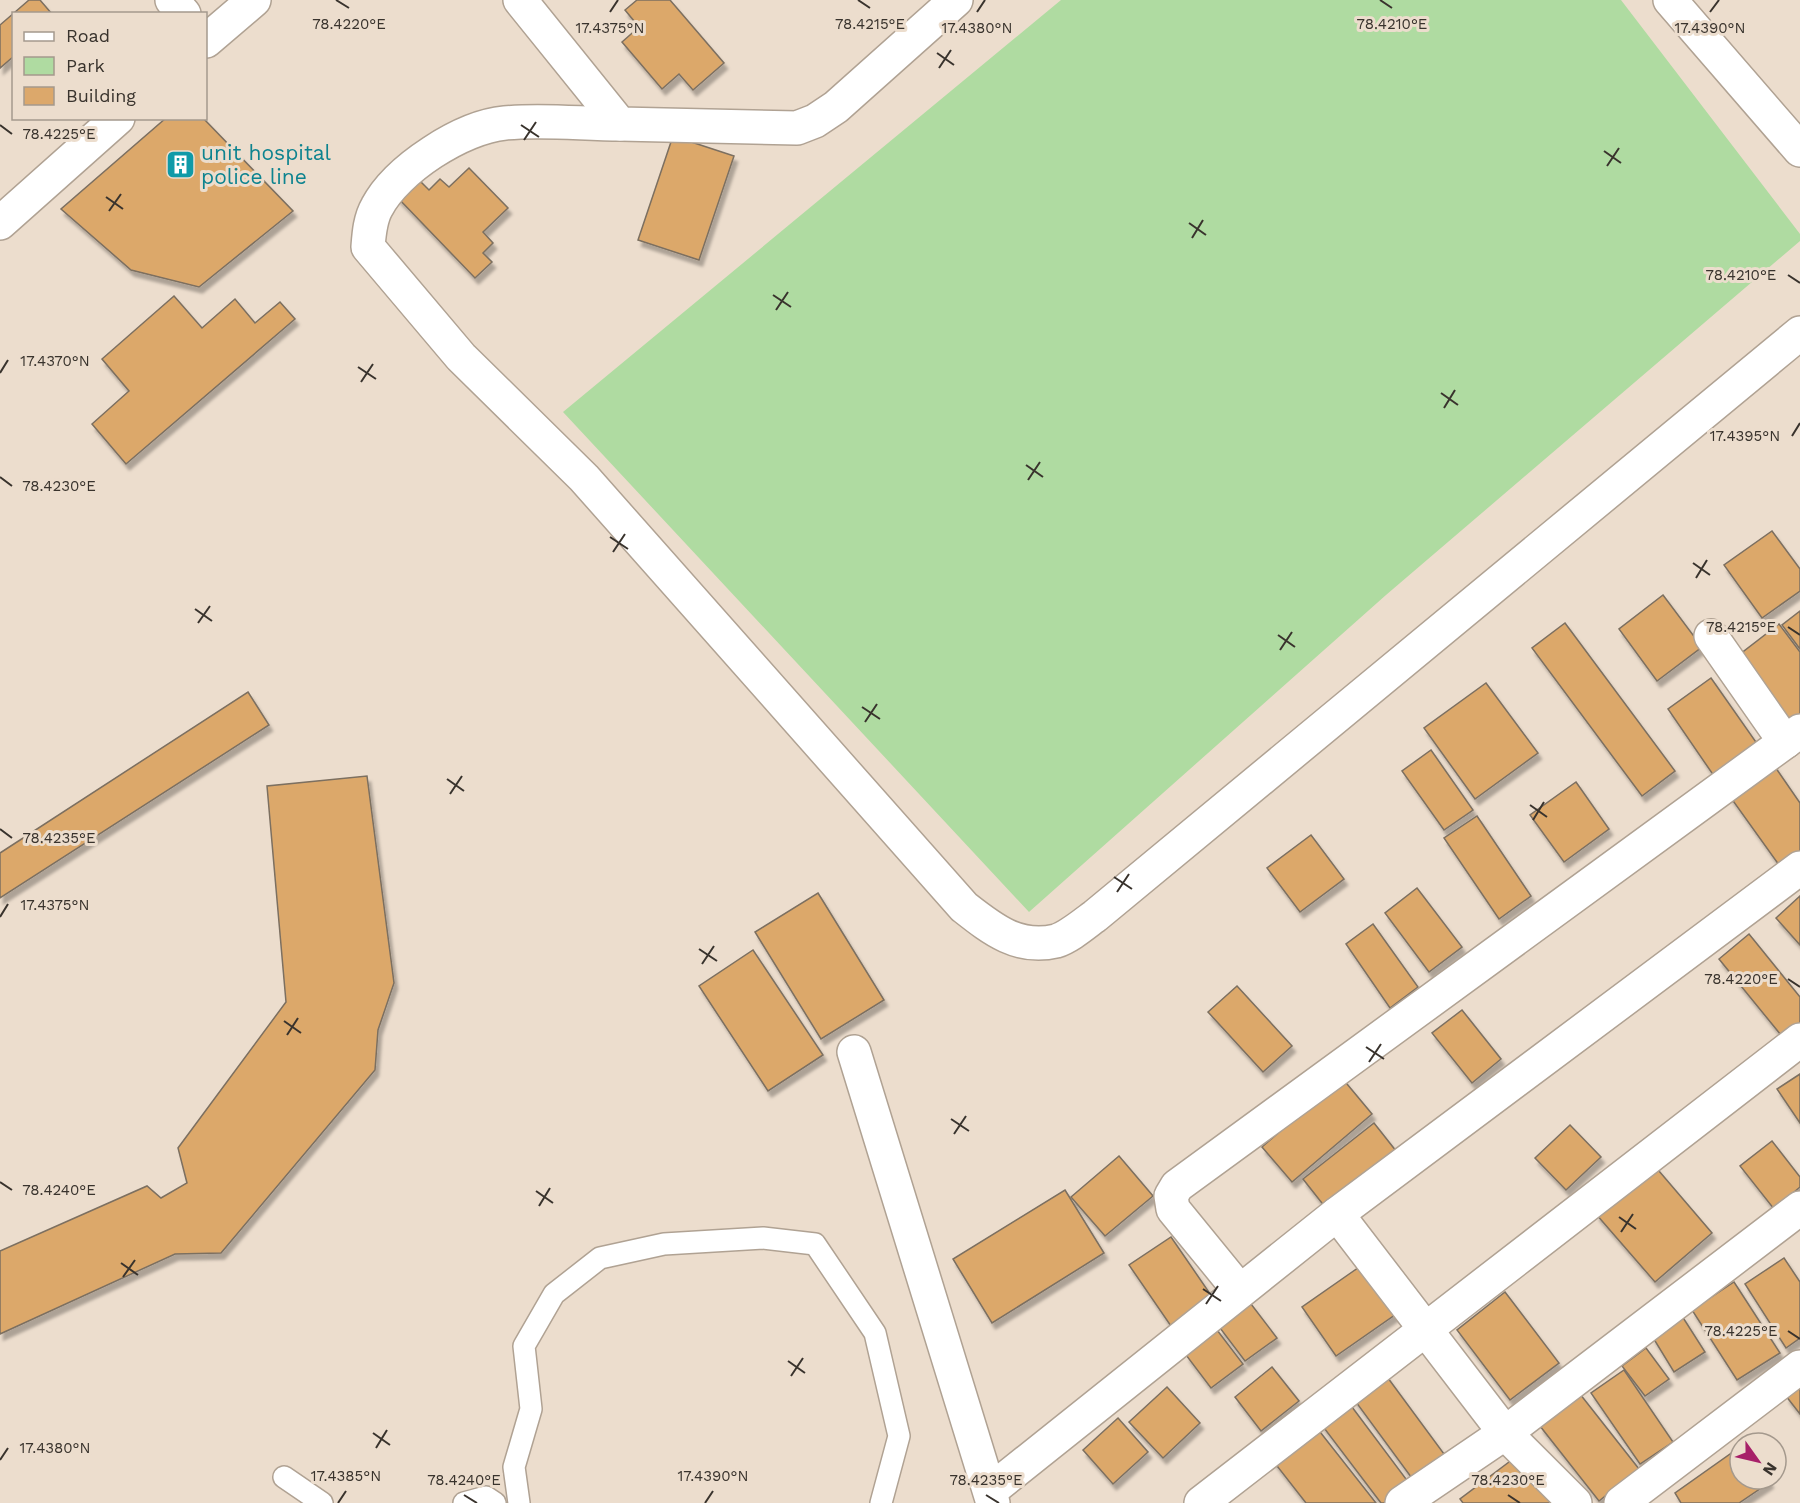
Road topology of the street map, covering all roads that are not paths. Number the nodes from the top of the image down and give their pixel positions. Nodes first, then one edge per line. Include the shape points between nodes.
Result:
1 (172, 0) edge
2 (254, 0) edge
3 (520, 0) edge
4 (956, 0) edge
5 (1670, 0) edge
6 (182, 12) edge
7 (207, 38) edge
8 (116, 120) edge
9 (620, 124) junction
10 (1800, 150) edge
11 (0, 223) edge
12 (1800, 333) edge
13 (1711, 636) dead end
14 (1793, 737) edge
15 (1800, 868) edge
16 (1800, 1040) edge
17 (855, 1052) dead end
18 (1800, 1208) edge
19 (1337, 1214) junction
20 (1240, 1290) junction
21 (1427, 1329) junction
22 (1800, 1367) edge
23 (1505, 1433) junction
24 (284, 1477) dead end
25 (991, 1497) edge
26 (322, 1503) edge
27 (464, 1503) edge
28 (495, 1503) edge
29 (519, 1503) edge
30 (881, 1503) edge
31 (1201, 1503) edge
32 (1402, 1503) edge
33 (1575, 1503) edge
34 (1621, 1503) edge

1 - 6 street
2 - 7 street
3 - 9 street
4 - 9 street via 836,107 797,128
5 - 10 street
8 - 11 street
9 - 12 street via 504,123 453,141 422,159 389,190 376,207 368,247 461,357 584,478 964,908 997,933 1022,943 1057,940 1095,916
13 - 14 street
14 - 20 street via 1177,1186 1171,1196 1173,1209
15 - 19 street
16 - 21 street
17 - 25 street
18 - 23 street
19 - 20 street
19 - 21 street
20 - 25 street
21 - 23 street
21 - 31 street
22 - 34 street
23 - 32 street
23 - 33 street
24 - 26 lane
27 - 28 lane via 486,1497
29 - 30 lane via 514,1467 531,1409 524,1346 554,1294 600,1258 664,1244 763,1238 815,1244 875,1333 899,1436

